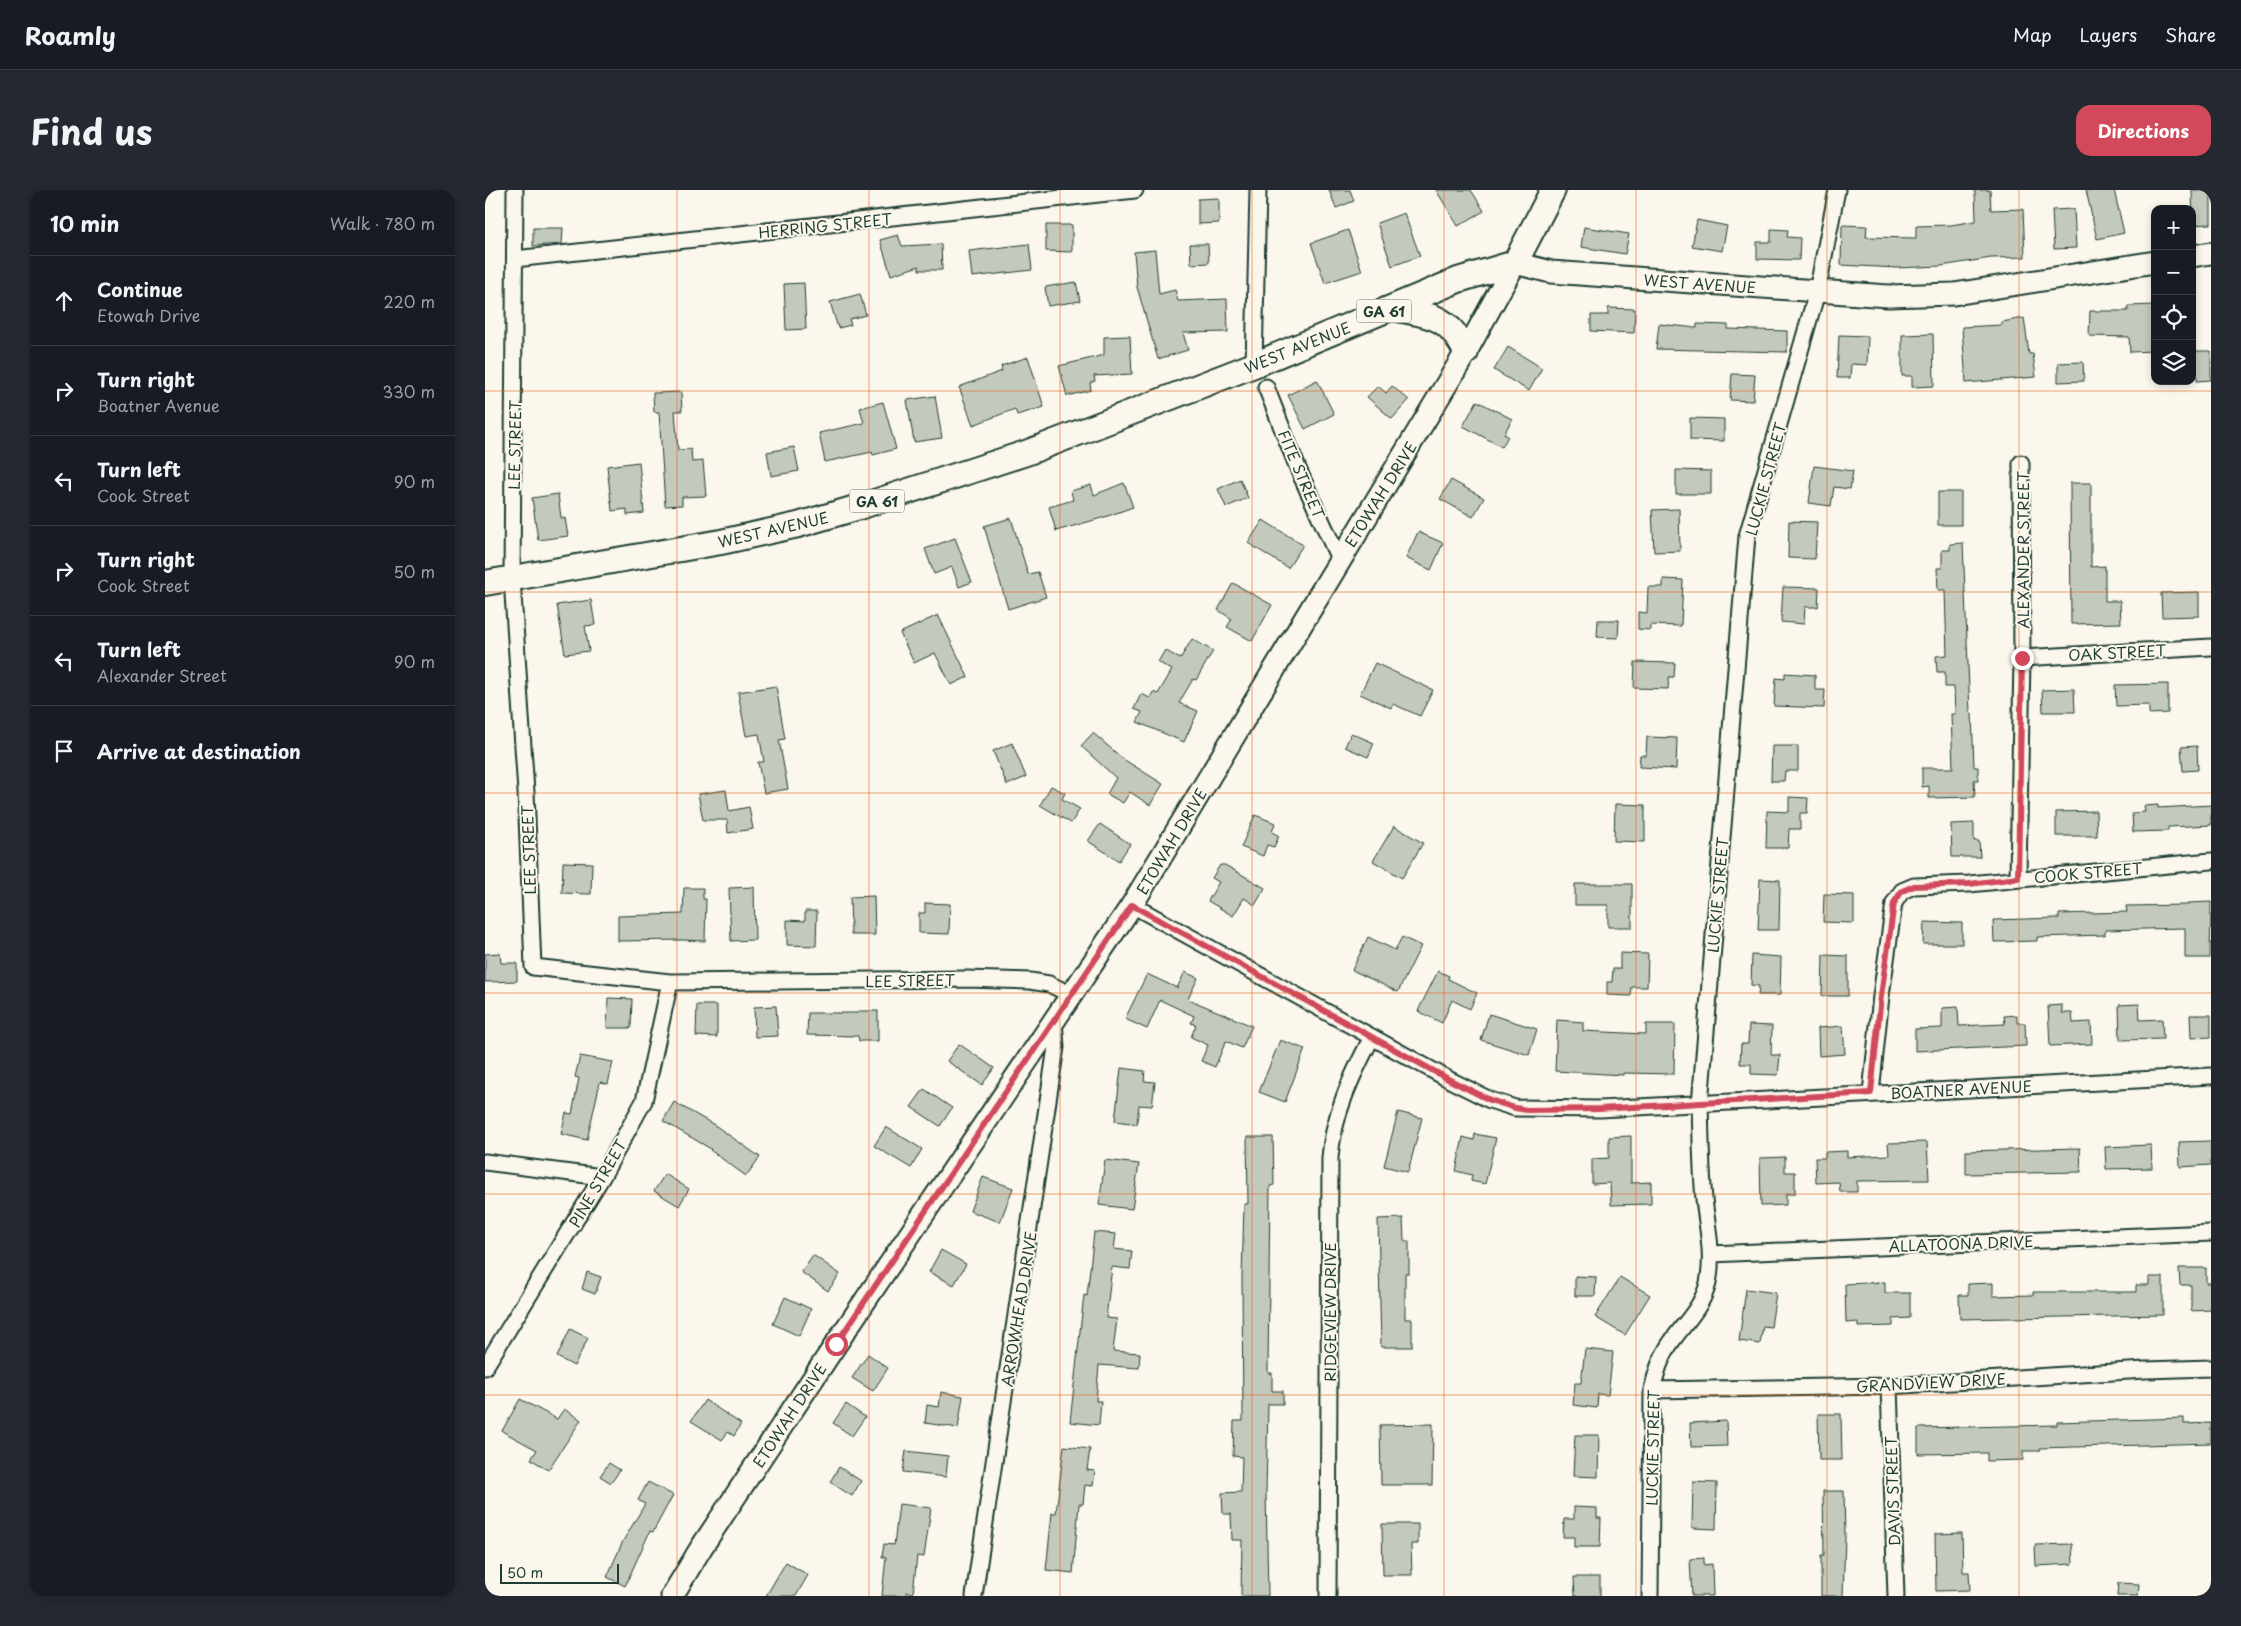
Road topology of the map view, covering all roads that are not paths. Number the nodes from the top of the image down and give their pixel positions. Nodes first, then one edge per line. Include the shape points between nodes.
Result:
1 (515, 190) edge
2 (1135, 190) edge
3 (1258, 190) edge
4 (1553, 190) edge
5 (1837, 190) edge
6 (2211, 253) edge
7 (2196, 255) edge
8 (515, 260) junction
9 (2151, 263) edge
10 (1515, 264) junction
11 (1817, 292) junction
12 (1393, 308) junction
13 (1466, 352) junction
14 (1254, 365) junction
15 (1266, 387) dead end
16 (2021, 463) dead end
17 (1339, 559) junction
18 (512, 580) junction
19 (485, 583) edge
20 (2211, 647) edge
21 (2022, 658) junction
22 (2211, 861) edge
23 (2018, 878) junction
24 (1132, 905) junction
25 (670, 982) junction
26 (1072, 995) junction
27 (1054, 1021) junction
28 (1372, 1037) junction
29 (2211, 1076) edge
30 (1871, 1093) junction
31 (1700, 1104) junction
32 (485, 1162) edge
33 (602, 1177) junction
34 (2211, 1233) edge
35 (1711, 1254) junction
36 (485, 1367) edge
37 (2211, 1368) edge
38 (1889, 1386) junction
39 (1652, 1390) junction
40 (672, 1596) edge
41 (973, 1596) edge
42 (1328, 1596) edge
43 (1649, 1596) edge
44 (1895, 1596) edge

1 - 8 street, LEE STREET
2 - 8 street, HERRING STREET
3 - 14 street
4 - 10 main road, ETOWAH DRIVE
5 - 11 street, LUCKIE STREET
6 - 7 street
8 - 18 street, LEE STREET
9 - 11 street, WEST AVENUE via 1954,294 1888,296
10 - 11 street, WEST AVENUE via 1551,272
10 - 12 main road, WEST AVENUE / GA 61 via 1458,280
10 - 13 street, ETOWAH DRIVE
11 - 31 street, LUCKIE STREET via 1747,536
12 - 13 main road via 1425,314 1446,323
12 - 14 main road, WEST AVENUE / GA 61
13 - 17 street, ETOWAH DRIVE
14 - 18 main road, WEST AVENUE / GA 61 via 1026,453 798,525
15 - 17 street, FITE STREET
16 - 21 street, ALEXANDER STREET
17 - 24 street, ETOWAH DRIVE
18 - 19 main road, WEST AVENUE / GA 61
18 - 25 street, LEE STREET via 533,967
20 - 21 street, OAK STREET
21 - 23 street, ALEXANDER STREET
22 - 23 street, COOK STREET
23 - 30 street, COOK STREET via 1914,886 1902,891 1894,903
24 - 26 street, ETOWAH DRIVE
24 - 28 street, BOATNER AVENUE
25 - 26 street, LEE STREET via 1030,980 1049,984
25 - 33 street, PINE STREET via 644,1101
26 - 27 street, ETOWAH DRIVE
27 - 40 street, ETOWAH DRIVE via 831,1352
27 - 41 street, ARROWHEAD DRIVE via 1056,1047
28 - 31 street, BOATNER AVENUE via 1490,1100 1515,1108 1599,1109
28 - 42 street, RIDGEVIEW DRIVE via 1343,1102 1331,1147
29 - 30 street, BOATNER AVENUE
30 - 31 street, BOATNER AVENUE
31 - 35 street, LUCKIE STREET via 1704,1198
32 - 33 street
33 - 36 street, PINE STREET
34 - 35 street, ALLATOONA DRIVE
35 - 39 street, LUCKIE STREET via 1701,1299 1692,1317 1667,1349 1658,1366
37 - 38 street, GRANDVIEW DRIVE
38 - 39 street, GRANDVIEW DRIVE
38 - 44 street, DAVIS STREET
39 - 43 street, LUCKIE STREET

